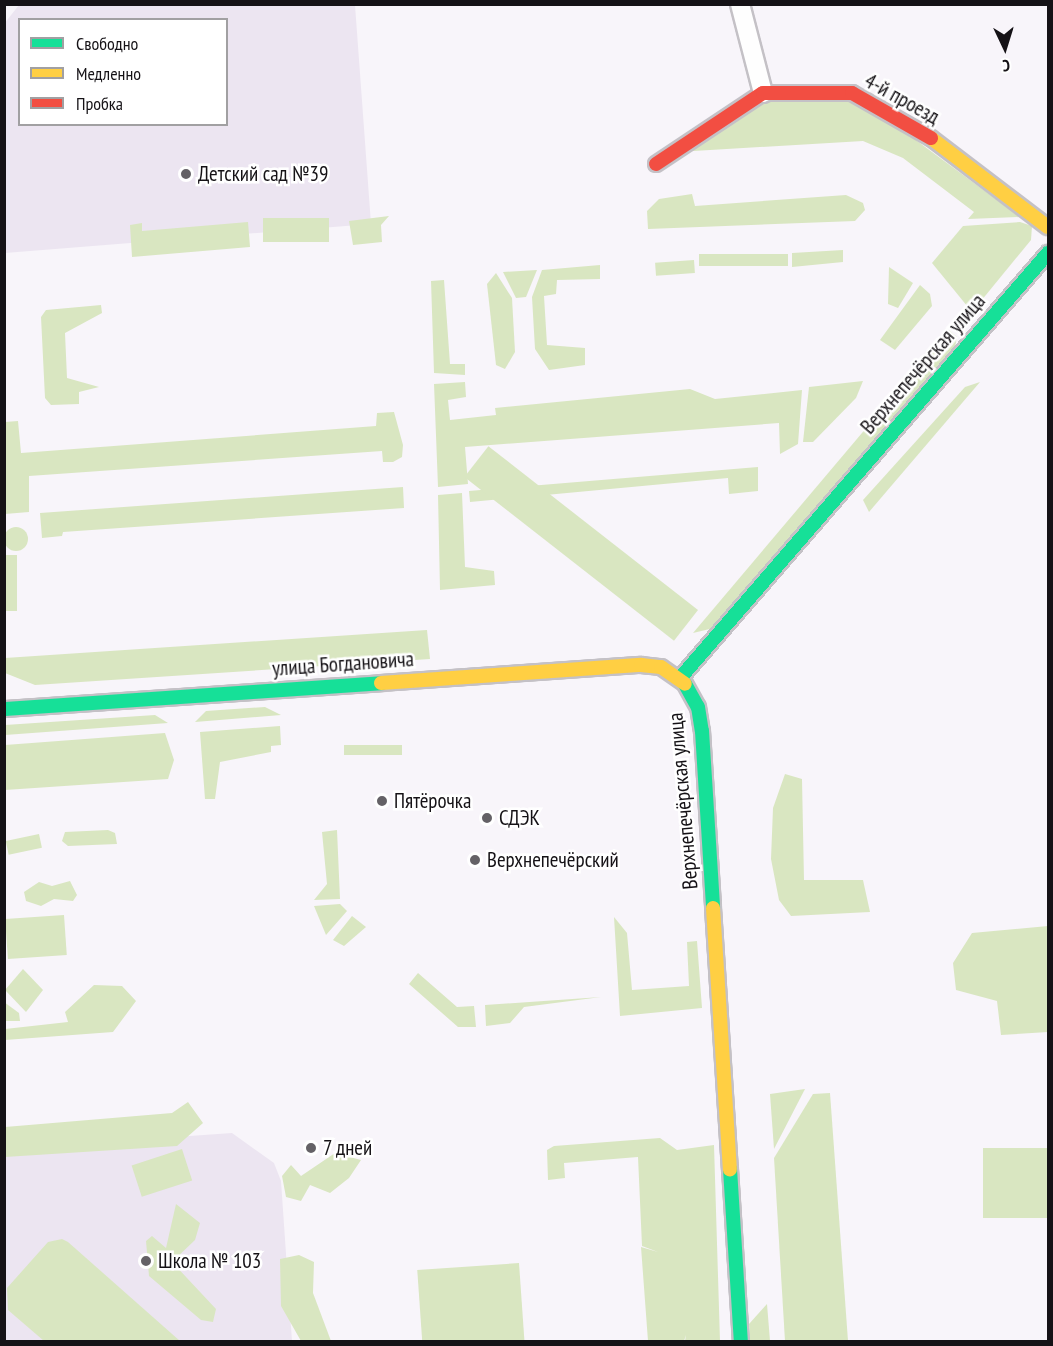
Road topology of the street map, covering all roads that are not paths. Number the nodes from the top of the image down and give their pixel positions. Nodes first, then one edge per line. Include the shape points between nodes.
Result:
1 (740, 4) edge
2 (763, 93) junction
3 (656, 164) dead end
4 (1048, 227) edge
5 (1048, 253) edge
6 (681, 677) junction
7 (4, 709) edge
8 (741, 1341) edge

1 - 2 street
2 - 3 street, 4-й проезд
2 - 4 street, 4-й проезд via 808,87 852,93 933,139
5 - 6 street, Верхнепечёрская улица
6 - 7 street, улица Богдановича via 661,667 641,665
6 - 8 street, Верхнепечёрская улица via 698,707 702,731

